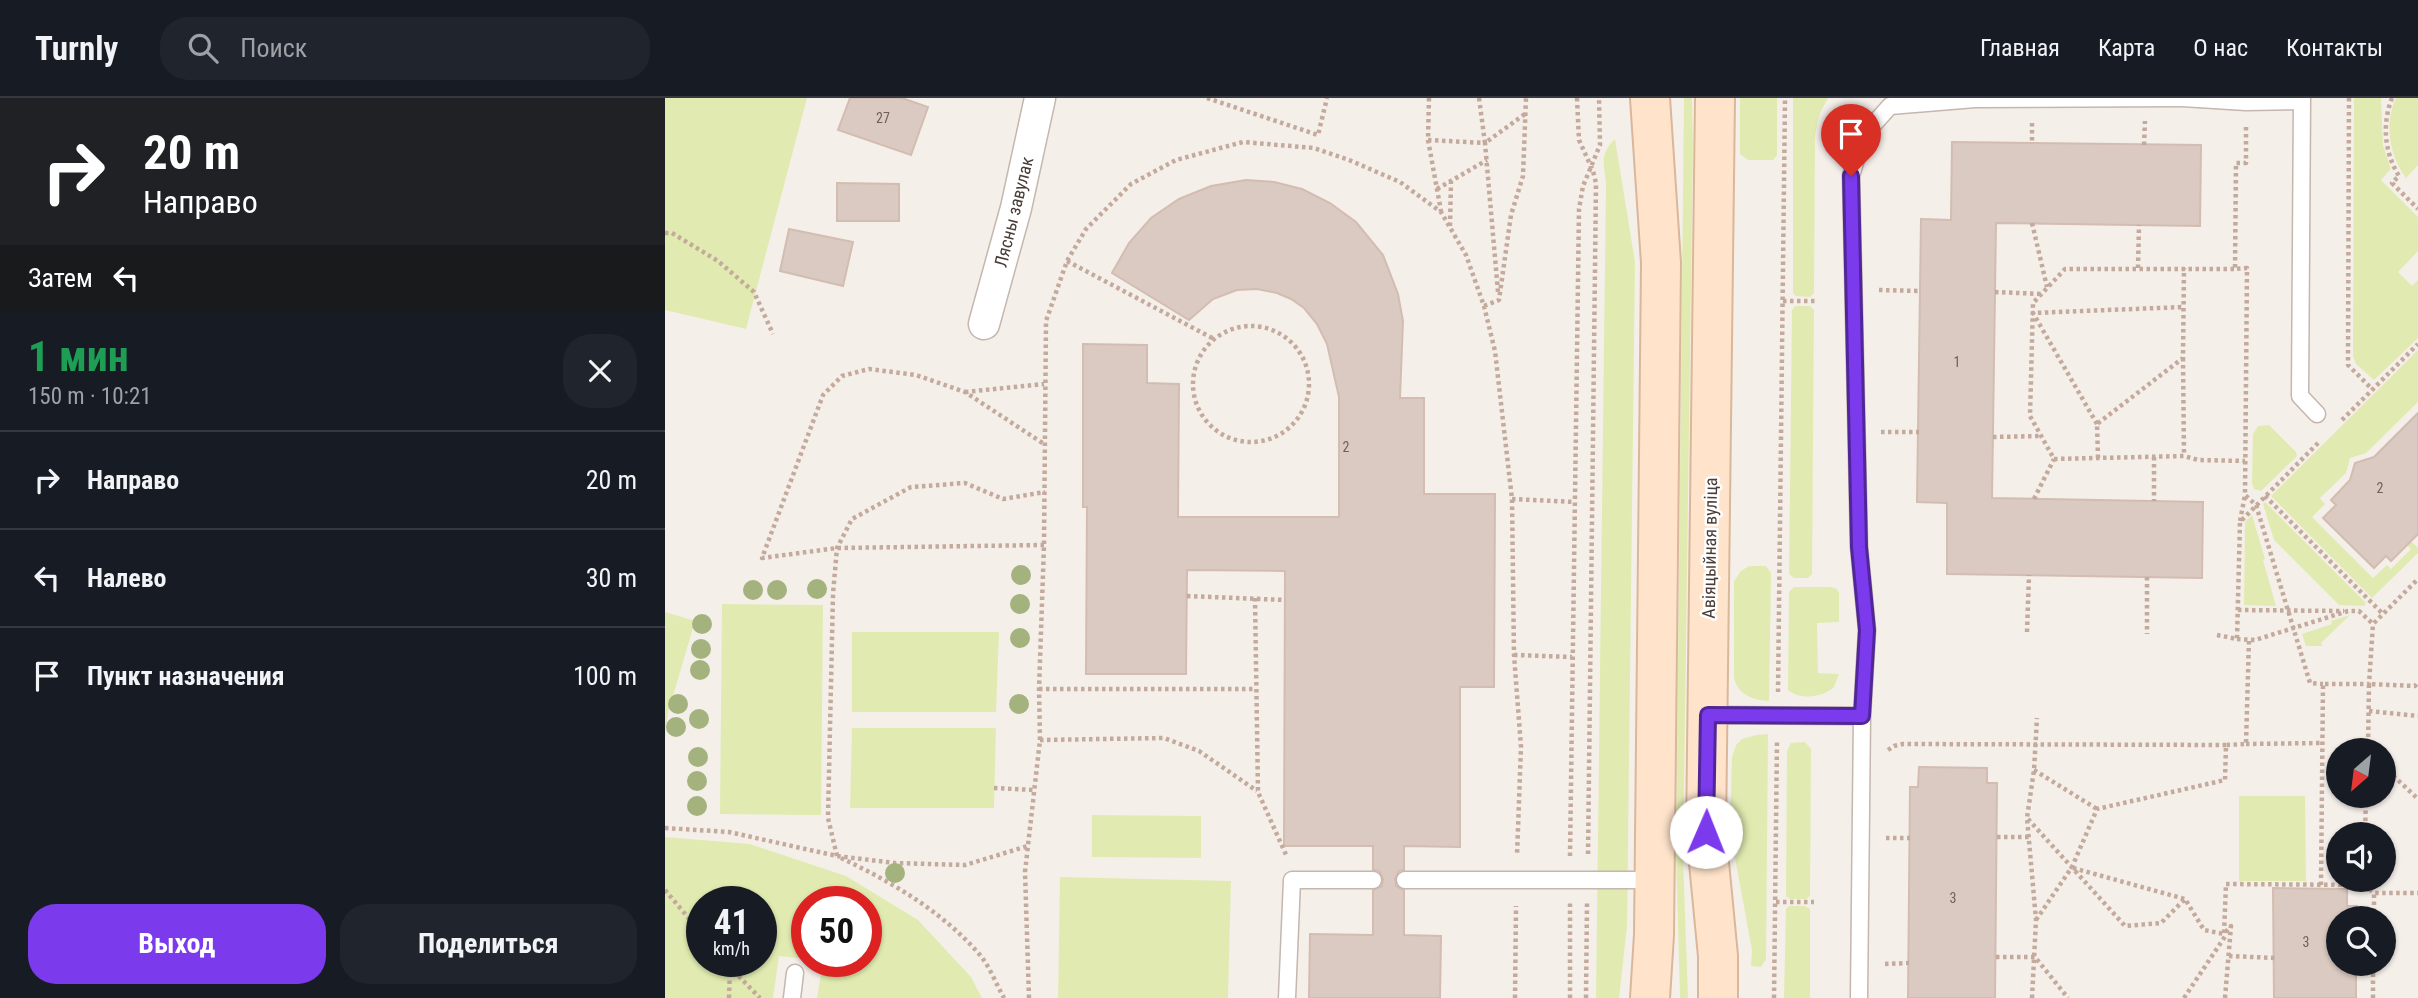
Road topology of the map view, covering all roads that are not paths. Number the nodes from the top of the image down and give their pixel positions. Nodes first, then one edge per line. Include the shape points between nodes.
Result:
1 (1040, 98) edge
2 (1650, 98) edge
3 (1715, 98) edge
4 (2181, 98) edge
5 (2302, 99) edge
6 (984, 324) dead end
7 (2317, 414) dead end
8 (1708, 715) junction
9 (1862, 716) junction
10 (1373, 880) dead end
11 (1405, 880) dead end
12 (1654, 880) junction
13 (795, 977) edge
14 (792, 998) edge
15 (1287, 998) edge
16 (1650, 998) edge
17 (1718, 998) edge
18 (1859, 998) edge

1 - 6 street, Лясны завулак
2 - 12 main road via 1661,263
3 - 8 main road, Авіяцыйная вуліца
4 - 5 lane
4 - 9 lane via 1975,99 1890,106 1863,136 1851,176 1859,547 1867,630
5 - 7 lane via 2300,396
8 - 9 lane
8 - 17 main road, Авіяцыйная вуліца via 1706,832
9 - 18 lane
10 - 15 lane via 1292,880
11 - 12 lane
12 - 16 main road
13 - 14 lane

